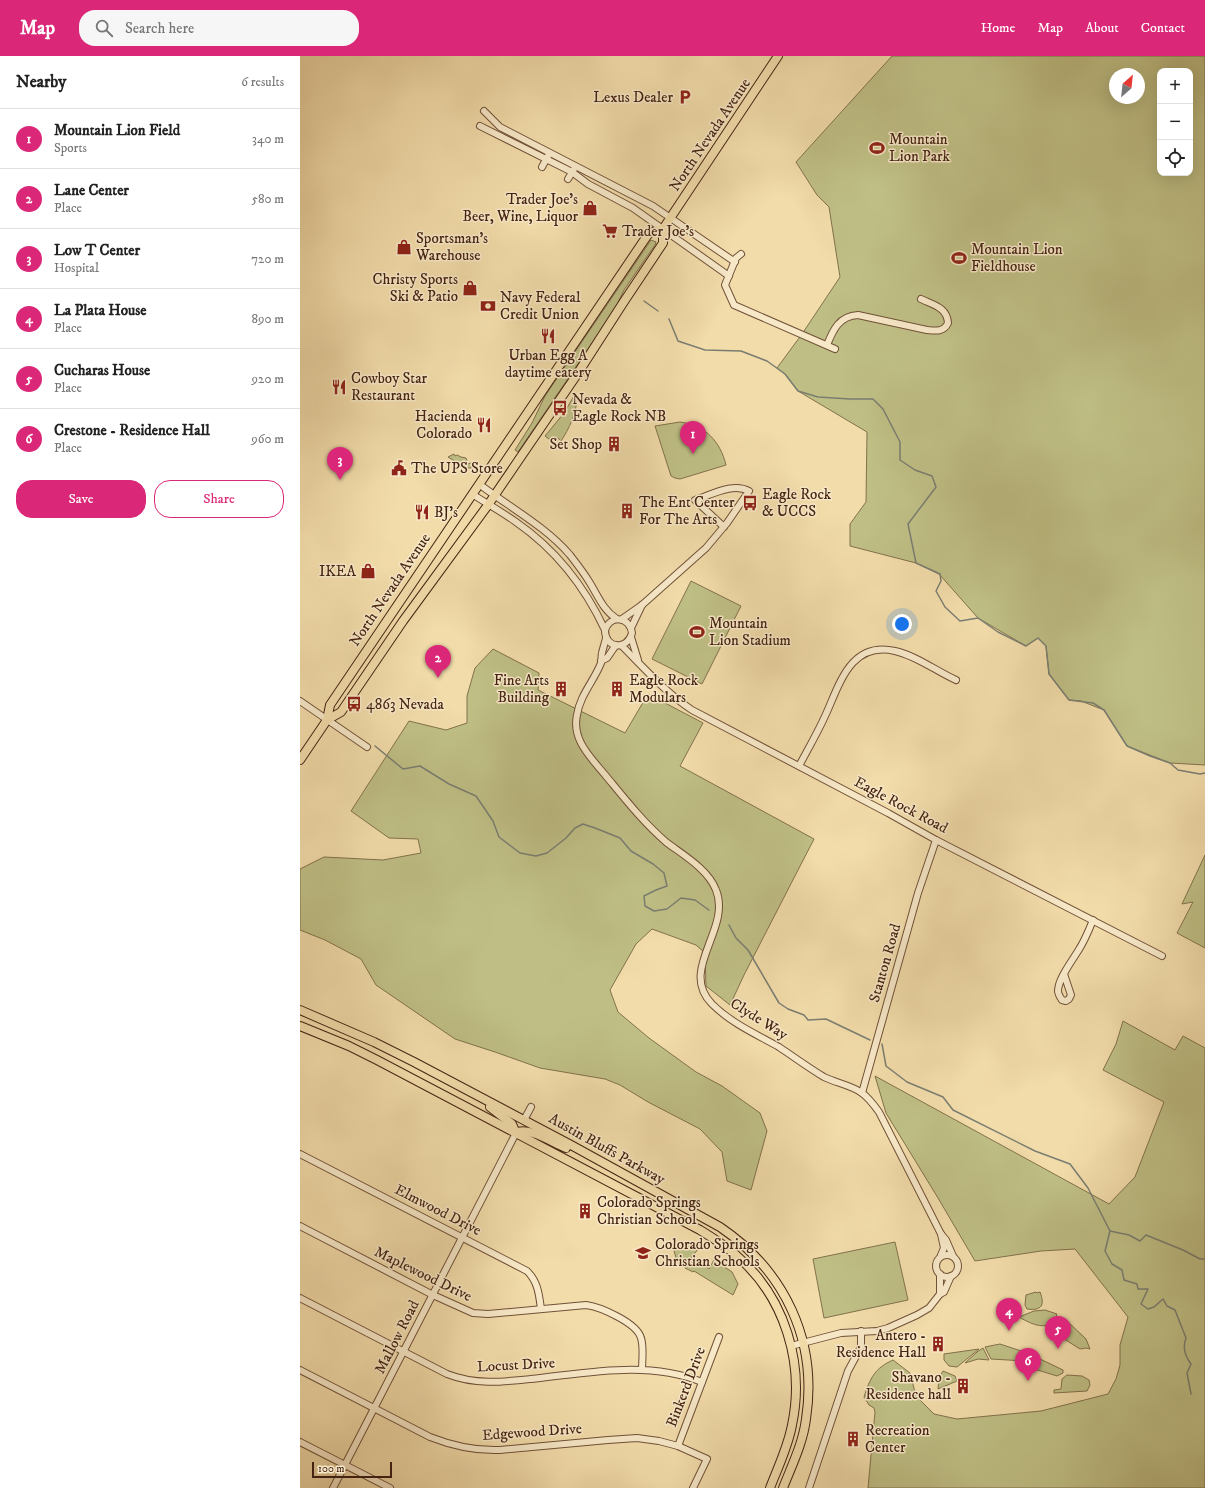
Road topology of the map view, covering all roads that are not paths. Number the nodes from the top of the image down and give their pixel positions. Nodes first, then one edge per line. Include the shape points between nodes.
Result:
1 (778, 56) edge
2 (484, 111) dead end
3 (480, 126) dead end
4 (548, 155) junction
5 (576, 166) junction
6 (542, 167) dead end
7 (572, 172) junction
8 (568, 179) dead end
9 (671, 218) junction
10 (663, 229) junction
11 (740, 254) dead end
12 (735, 262) junction
13 (729, 276) junction
14 (921, 299) dead end
15 (827, 345) junction
16 (835, 349) dead end
17 (479, 484) junction
18 (472, 494) junction
19 (494, 495) junction
20 (488, 504) junction
21 (724, 527) junction
22 (642, 605) junction
23 (620, 619) junction
24 (631, 628) junction
25 (605, 630) junction
26 (631, 637) junction
27 (606, 638) junction
28 (618, 645) junction
29 (601, 661) junction
30 (638, 662) junction
31 (956, 680) dead end
32 (300, 701) edge
33 (327, 720) junction
34 (367, 747) dead end
35 (300, 760) edge
36 (799, 766) junction
37 (936, 840) junction
38 (1093, 920) junction
39 (1162, 956) dead end
40 (1064, 974) dead end
41 (300, 1010) edge
42 (300, 1026) edge
43 (472, 1093) junction
44 (862, 1093) junction
45 (530, 1107) dead end
46 (524, 1120) junction
47 (516, 1133) junction
48 (300, 1154) edge
49 (594, 1158) junction
50 (300, 1226) edge
51 (941, 1234) junction
52 (462, 1237) junction
53 (941, 1256) junction
54 (953, 1256) junction
55 (940, 1274) junction
56 (952, 1276) junction
57 (940, 1294) junction
58 (433, 1295) junction
59 (300, 1298) edge
60 (541, 1309) junction
61 (861, 1332) junction
62 (719, 1337) dead end
63 (803, 1342) junction
64 (791, 1346) junction
65 (403, 1352) junction
66 (300, 1370) edge
67 (642, 1370) junction
68 (702, 1382) junction
69 (374, 1408) junction
70 (300, 1442) edge
71 (678, 1446) junction
72 (345, 1465) junction
73 (333, 1488) edge
74 (390, 1488) edge
75 (693, 1488) edge
76 (770, 1488) edge
77 (783, 1488) edge
78 (809, 1488) edge

1 - 9 main road, North Nevada Avenue
2 - 4 street via 500,127
3 - 4 street
4 - 5 street
4 - 6 street
4 - 7 street
5 - 7 street
5 - 9 street
7 - 8 street
7 - 10 street
9 - 10 main road, North Nevada Avenue
9 - 12 street
10 - 13 street
10 - 17 main road, North Nevada Avenue via 649,233
10 - 19 main road, North Nevada Avenue via 663,243
11 - 12 street
12 - 13 street
13 - 15 street via 725,285 734,305
14 - 15 street via 947,315 948,323 943,329 927,330 852,316 838,323
15 - 16 street
17 - 18 main road, North Nevada Avenue
17 - 19 street
18 - 20 street
18 - 33 main road, North Nevada Avenue via 330,705
19 - 20 main road, North Nevada Avenue
19 - 23 street via 556,541 585,575 606,610
20 - 25 street via 529,531 564,564 592,605
20 - 33 main road, North Nevada Avenue via 341,712
21 - 21 street via 695,500 735,487 749,491
21 - 22 street via 706,548
22 - 23 street
22 - 24 street
23 - 24 street
23 - 25 street via 609,622
24 - 26 street, Eagle Rock Road
25 - 27 street
26 - 28 street
26 - 30 street, Eagle Rock Road
27 - 28 street, Eagle Rock Road via 612,644
27 - 29 street
28 - 29 street
28 - 30 street, Eagle Rock Road
29 - 44 street, Clyde Way via 584,693 577,714 579,739 589,756 647,824 713,883 719,901 719,918 701,972 702,988 707,999 733,1021 813,1070
30 - 36 street, Eagle Rock Road via 682,704
31 - 36 street via 897,651 881,650 858,658 840,680 822,723
32 - 33 street
33 - 34 street
33 - 35 main road, North Nevada Avenue
36 - 37 street, Eagle Rock Road
37 - 38 street, Eagle Rock Road
37 - 44 street, Stanton Road via 918,893
38 - 39 street, Eagle Rock Road
38 - 40 street
41 - 43 main road, Austin Bluffs Parkway via 374,1042
42 - 47 main road, Austin Bluffs Parkway via 349,1046
43 - 46 main road, Austin Bluffs Parkway
43 - 47 main road via 512,1124
44 - 51 street, Clyde Way via 879,1112
45 - 46 street
46 - 49 main road, Austin Bluffs Parkway
47 - 49 main road via 527,1131
47 - 52 street, Mallow Road
47 - 64 main road, Austin Bluffs Parkway via 700,1230 730,1249 754,1272 768,1291 780,1314
48 - 52 street, Elmwood Drive
49 - 63 main road, Austin Bluffs Parkway via 720,1227 746,1247 778,1284 791,1308
50 - 58 street, Maplewood Drive
51 - 53 street, Clyde Way via 944,1248
51 - 54 street, Clyde Way
52 - 58 street, Mallow Road
52 - 60 street, Elmwood Drive via 520,1267 532,1276 538,1289
53 - 54 street
53 - 55 street, Clyde Way via 935,1265
54 - 56 street, Clyde Way via 958,1265
55 - 56 street via 945,1277
55 - 57 street, Clyde Way
56 - 57 street, Clyde Way via 944,1292
57 - 61 street, Clyde Way via 932,1305 917,1315 888,1328
58 - 60 street, Maplewood Drive via 481,1314
58 - 65 street, Mallow Road
59 - 65 street, Locust Drive
60 - 67 street, Maplewood Drive via 586,1305 629,1323 639,1332 642,1339
61 - 63 street, Clyde Way via 841,1333
61 - 78 street via 861,1347 848,1371
62 - 68 street, Binkerd Drive
63 - 64 street
63 - 77 main road, Austin Bluffs Parkway via 808,1380 806,1420
64 - 76 main road, Austin Bluffs Parkway via 796,1380 794,1414 787,1443
65 - 67 street, Locust Drive via 447,1374 481,1382
65 - 69 street, Mallow Road
66 - 69 street, Edgewood Drive
67 - 68 street, Locust Drive via 682,1375
68 - 71 street, Binkerd Drive
69 - 71 street, Edgewood Drive via 442,1442 473,1449 500,1450 637,1438
69 - 72 street, Mallow Road
70 - 72 street
71 - 75 street, Edgewood Drive via 708,1459
72 - 73 street, Mallow Road
72 - 74 street

